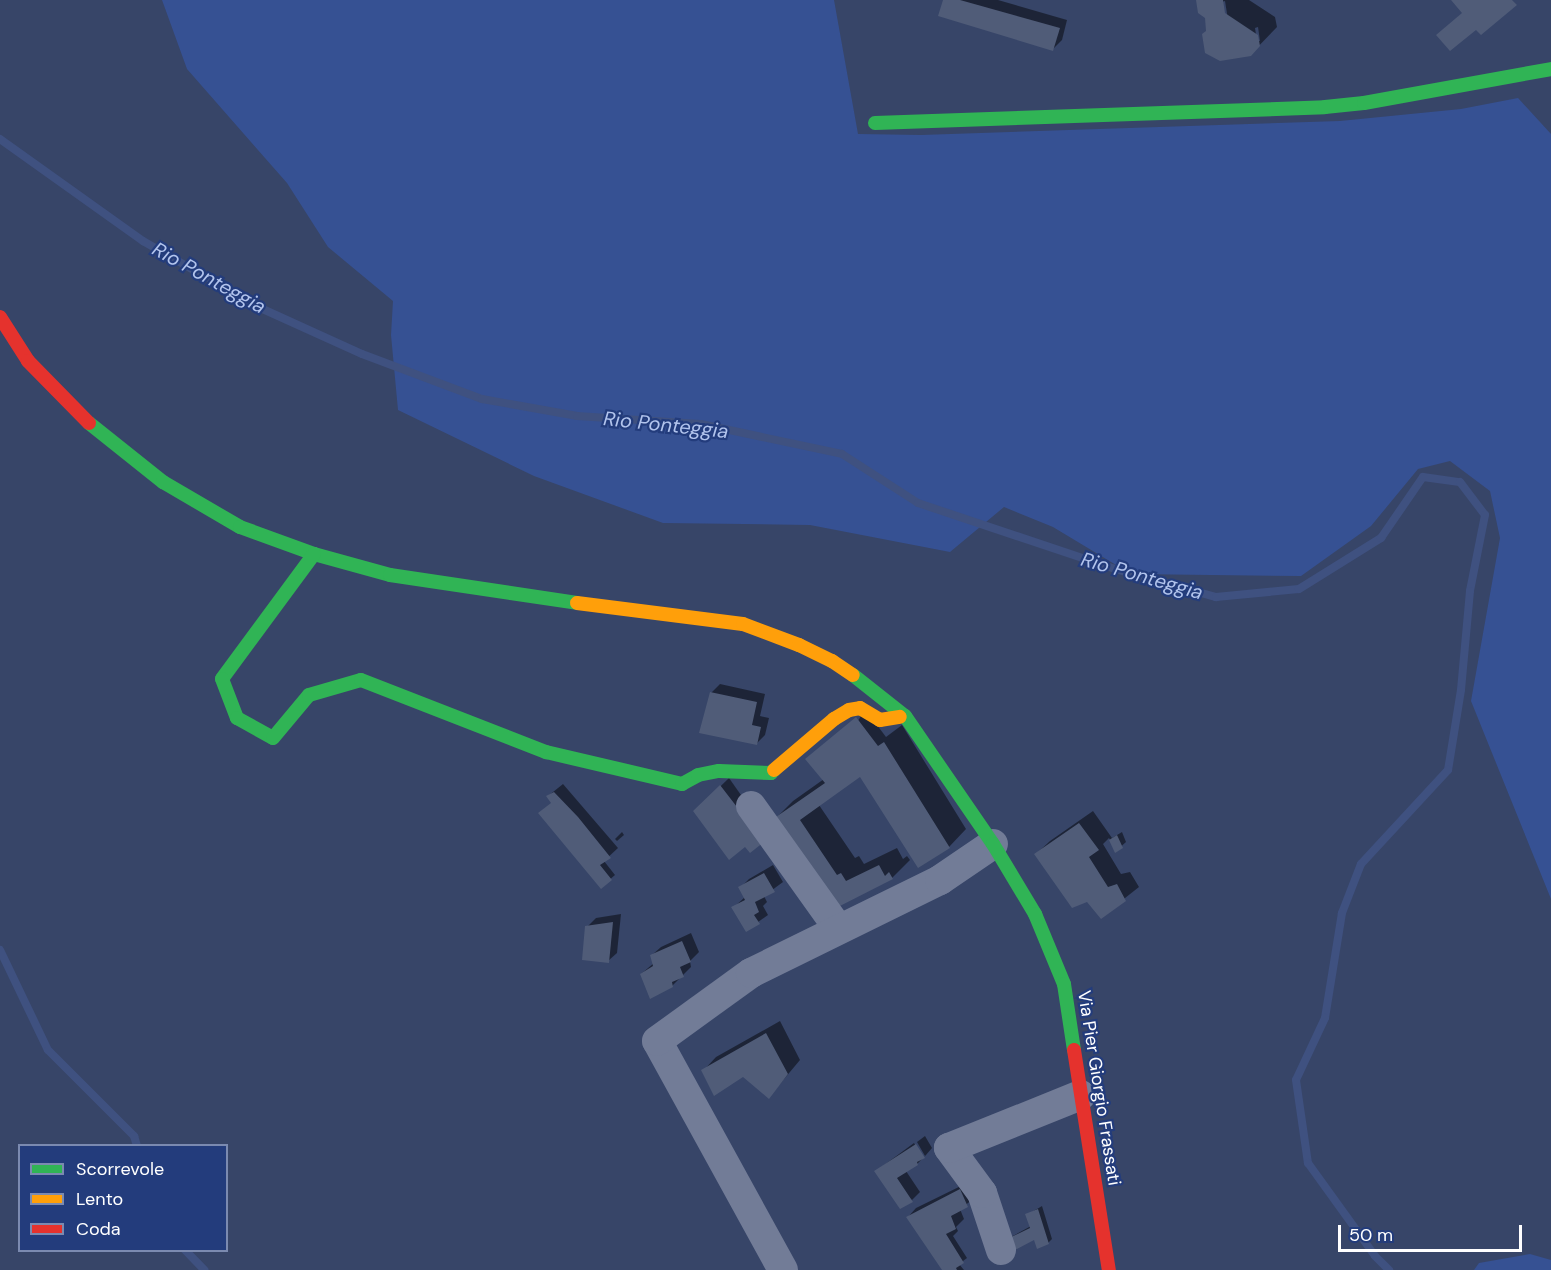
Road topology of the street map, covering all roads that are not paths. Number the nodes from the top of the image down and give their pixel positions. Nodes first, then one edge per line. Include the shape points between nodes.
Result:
1 (1551, 69) edge
2 (875, 123) dead end
3 (0, 316) edge
4 (314, 554) junction
5 (905, 716) junction
6 (751, 806) dead end
7 (993, 844) junction
8 (838, 928) junction
9 (1081, 1095) junction
10 (1001, 1250) dead end
11 (783, 1270) edge
12 (1109, 1270) edge

1 - 2 street via 1325,107
3 - 4 street, Via Pier Giorgio Frassati via 28,361 76,410 163,482 240,527
4 - 5 street, Via Pier Giorgio Frassati via 390,575 743,624 832,661
4 - 5 street via 222,679 237,718 273,738 309,695 361,680 546,752 682,784 698,775 719,771 771,774 849,710 860,708 880,720
5 - 7 street, Via Pier Giorgio Frassati
6 - 8 street
7 - 8 street via 940,880
7 - 9 street, Via Pier Giorgio Frassati via 1035,914 1064,984
8 - 11 street via 752,973 657,1041
9 - 10 street via 949,1148 982,1193
9 - 12 street, Via Pier Giorgio Frassati

